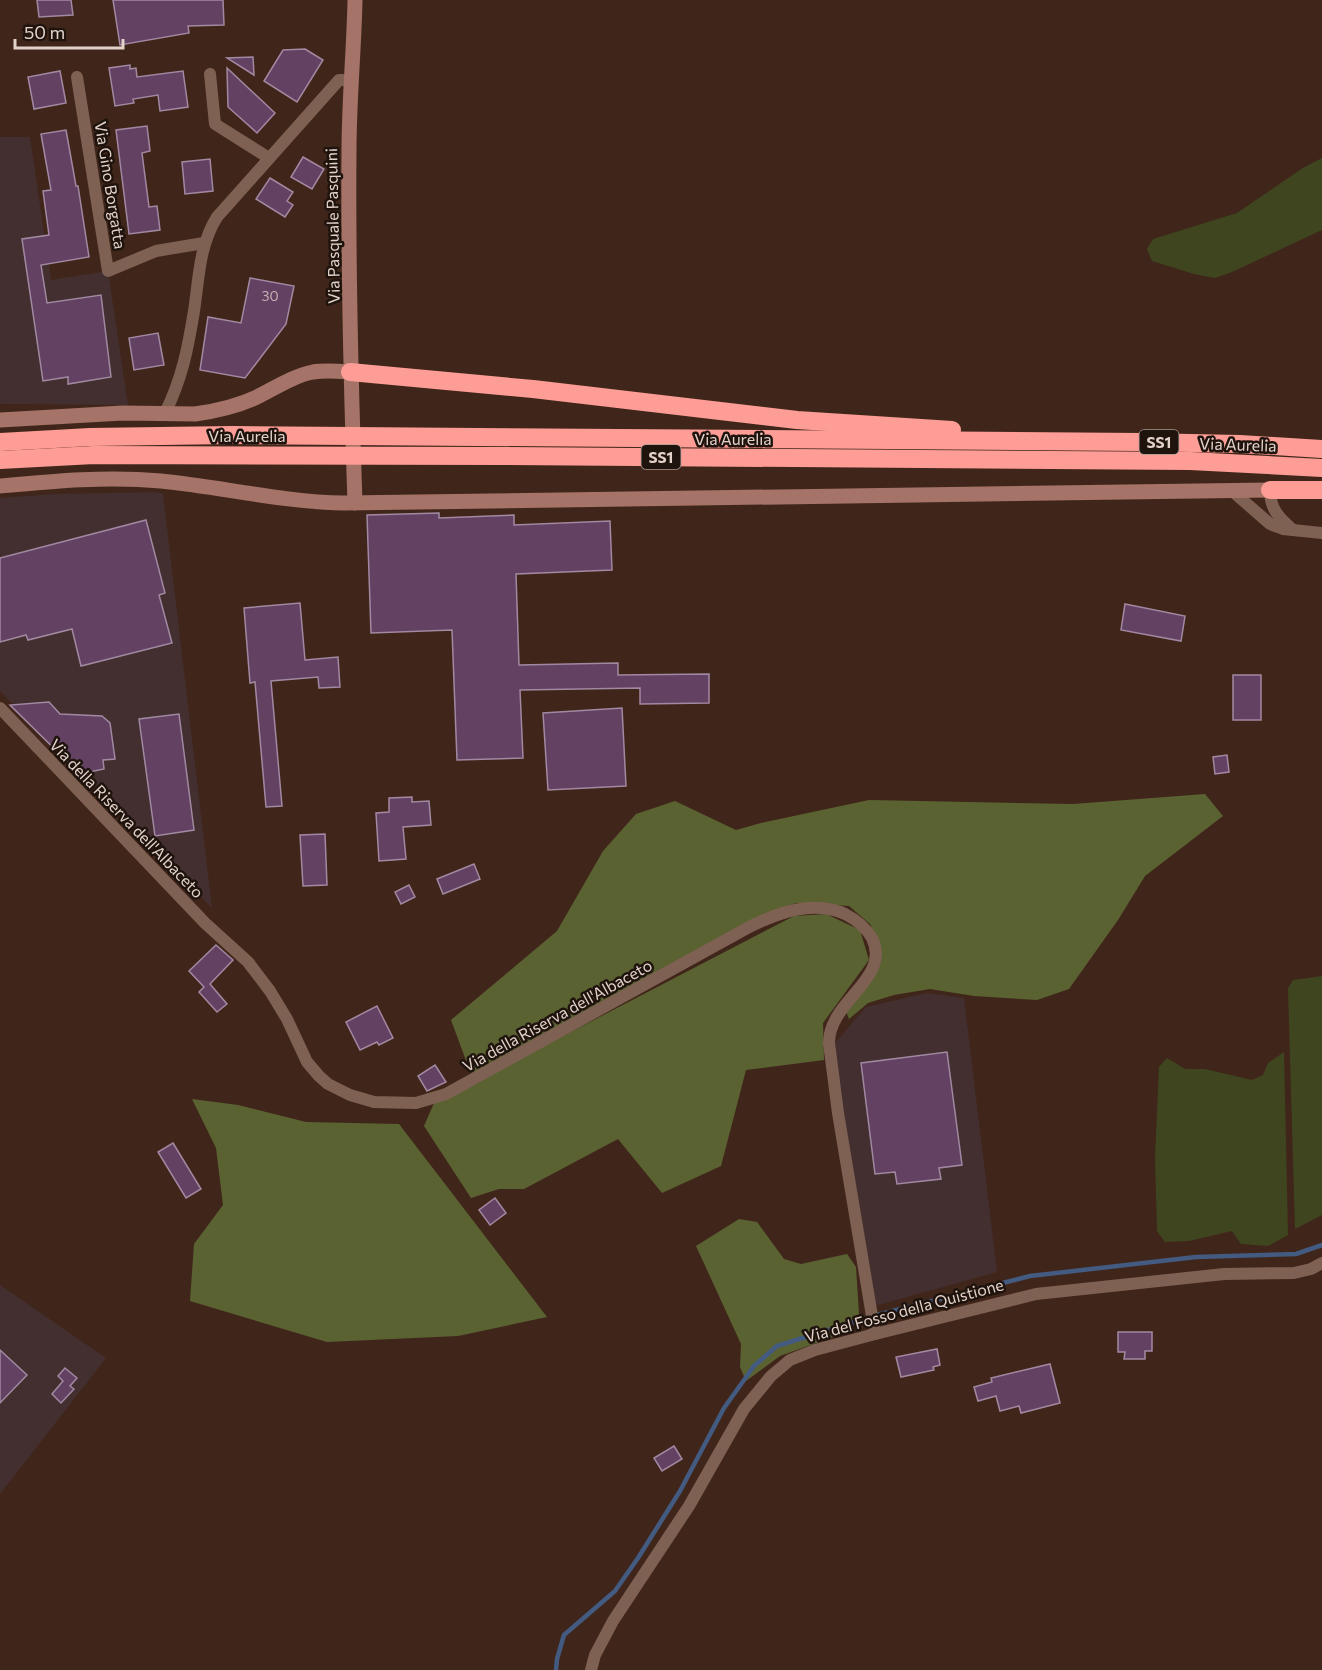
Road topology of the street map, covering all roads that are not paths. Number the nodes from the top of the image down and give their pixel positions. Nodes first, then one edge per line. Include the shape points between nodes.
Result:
1 (355, 0) edge
2 (210, 74) dead end
3 (77, 77) dead end
4 (351, 80) junction
5 (269, 158) junction
6 (204, 243) junction
7 (350, 372) junction
8 (165, 413) junction
9 (0, 420) edge
10 (995, 441) junction
11 (0, 442) edge
12 (1322, 449) edge
13 (0, 460) edge
14 (1322, 468) edge
15 (0, 486) edge
16 (1231, 490) junction
17 (1270, 490) junction
18 (1322, 490) edge
19 (355, 503) junction
20 (1294, 530) junction
21 (1322, 533) edge
22 (0, 708) edge
23 (1322, 1263) edge
24 (874, 1329) junction
25 (591, 1670) edge

1 - 4 street, Via Pasquale Pasquini
2 - 5 street via 215,124
3 - 6 street, Via Gino Borgatta via 108,271 156,251
4 - 5 street via 339,80
4 - 7 street, Via Pasquale Pasquini
5 - 6 street via 217,217
6 - 8 street via 183,369
7 - 8 street, Via Aurelia via 325,370 298,376 242,403 211,412
7 - 10 highway via 797,420 940,428
7 - 19 street, Via Pasquale Pasquini
8 - 9 street, Via Aurelia via 68,414
10 - 11 highway, Via Aurelia / SS1 via 232,435
10 - 12 highway, Via Aurelia / SS1
13 - 14 highway, Via Aurelia / SS1 via 94,455 495,455 1190,461
15 - 19 street via 145,480 313,502
16 - 17 street
16 - 19 street
16 - 20 street via 1266,522
17 - 18 highway
17 - 20 street via 1274,510
20 - 21 street
22 - 24 street, Via della Riserva dell'Albaceto via 256,971 287,1019 307,1062 319,1076 363,1100 411,1104 446,1094 777,915 822,908 856,920 871,936 876,960 862,986 836,1017 829,1043
23 - 24 street, Via del Fosso della Quistione via 1294,1273 1224,1274 1036,1294
24 - 25 street, Via del Fosso della Quistione via 800,1355 764,1384 744,1409 689,1506 613,1622

